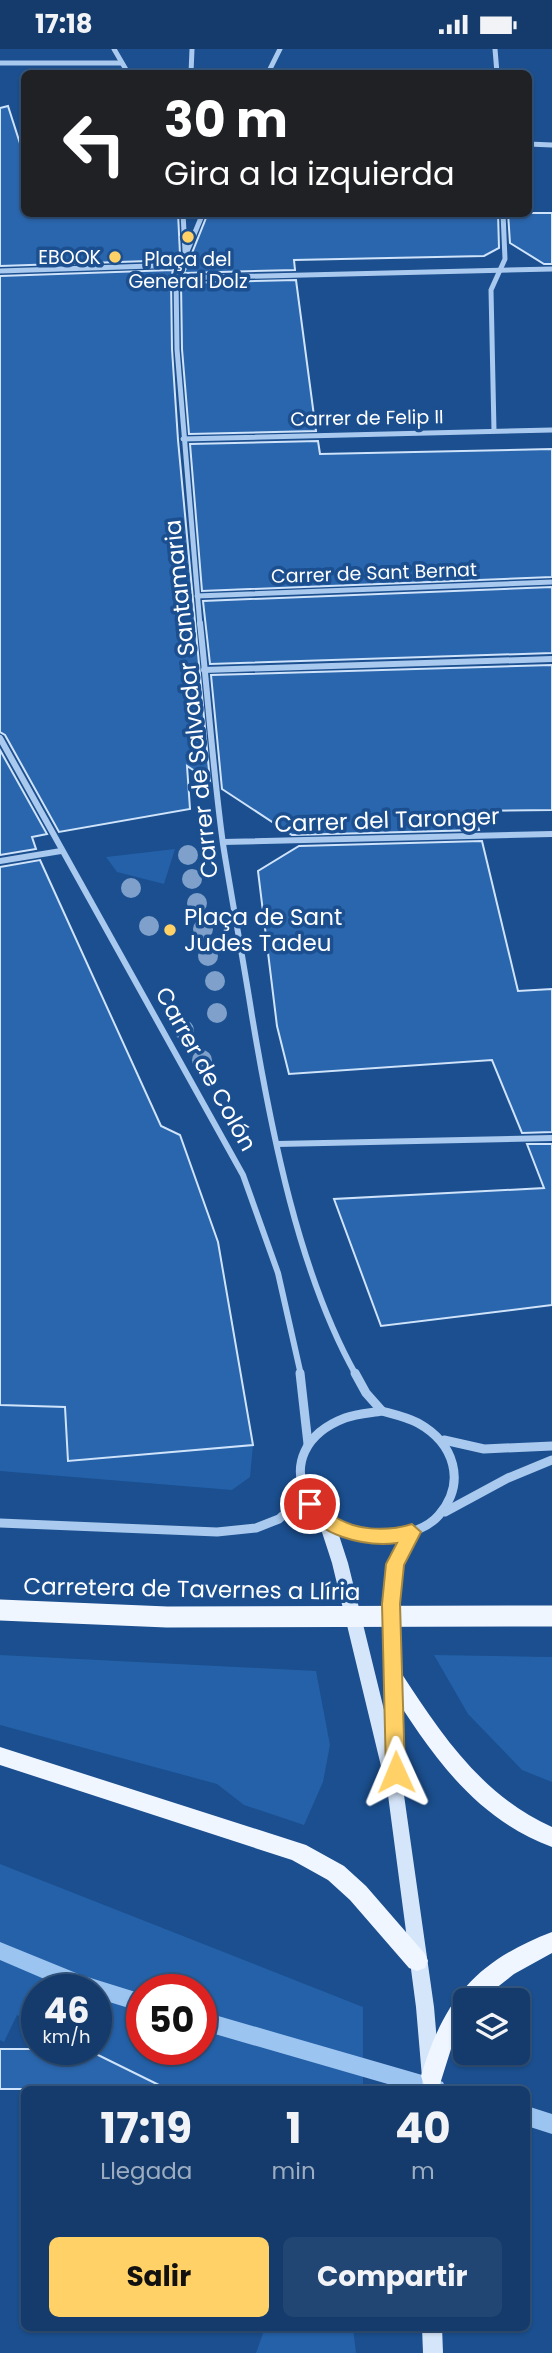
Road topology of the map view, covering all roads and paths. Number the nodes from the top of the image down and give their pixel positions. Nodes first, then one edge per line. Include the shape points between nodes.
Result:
1 (114, 49) edge
2 (192, 49) edge
3 (280, 49) edge
4 (495, 49) edge
5 (0, 63) edge
6 (121, 63) junction
7 (126, 70) edge
8 (191, 70) edge
9 (270, 70) edge
10 (497, 70) edge
11 (532, 144) edge
12 (552, 145) edge
13 (183, 217) edge
14 (201, 217) edge
15 (503, 217) edge
16 (186, 252) junction
17 (181, 265) junction
18 (552, 269) edge
19 (0, 271) edge
20 (497, 271) junction
21 (176, 278) junction
22 (552, 430) edge
23 (494, 431) junction
24 (183, 439) junction
25 (552, 582) edge
26 (197, 596) junction
27 (552, 659) edge
28 (204, 670) junction
29 (0, 738) edge
30 (552, 834) edge
31 (223, 842) junction
32 (61, 851) junction
33 (0, 860) edge
34 (552, 1137) edge
35 (277, 1144) junction
36 (382, 1411) junction
37 (443, 1440) junction
38 (308, 1444) junction
39 (552, 1446) edge
40 (552, 1460) edge
41 (301, 1485) junction
42 (436, 1518) junction
43 (326, 1520) junction
44 (0, 1523) edge
45 (412, 1532) junction
46 (0, 1610) edge
47 (552, 1616) edge
48 (393, 1677) junction
49 (0, 1756) edge
50 (396, 1795) junction
51 (552, 1837) edge
52 (552, 1942) edge
53 (417, 1961) junction
54 (432, 2083) edge
55 (432, 2331) edge
56 (433, 2353) edge

1 - 6 street
2 - 8 street
3 - 9 street
4 - 10 street
5 - 6 street
6 - 7 street
11 - 12 street
13 - 16 street
14 - 16 street, Carrer de Salvador Santamaria
15 - 20 street via 505,259
16 - 17 street, Carrer de Salvador Santamaria
17 - 19 street
17 - 21 street, Carrer de Salvador Santamaria
18 - 20 street
20 - 21 street
20 - 23 street via 491,290
21 - 24 street, Carrer de Salvador Santamaria
22 - 23 street, Carrer de Felip II
23 - 24 street, Carrer de Felip II
24 - 26 street, Carrer de Salvador Santamaria
25 - 26 street, Carrer de Sant Bernat
26 - 28 street, Carrer de Salvador Santamaria
27 - 28 street
28 - 31 street, Carrer de Salvador Santamaria
29 - 32 street, Carrer de Colón
30 - 31 street, Carrer del Taronger
31 - 35 street, Carrer de Salvador Santamaria
32 - 33 street
32 - 38 street, Carrer de Colón via 251,1193 285,1301 306,1407
34 - 35 street
35 - 36 street, Carrer de Salvador Santamaria via 294,1215 325,1307 357,1379
36 - 37 street via 416,1419
36 - 38 street via 347,1416
37 - 39 street via 495,1451
37 - 42 street via 456,1466 457,1480 447,1507
38 - 41 street via 300,1470
40 - 42 street via 508,1478
41 - 43 street via 310,1504
41 - 44 street via 290,1509 256,1528 217,1532
42 - 45 street
43 - 45 street via 340,1529 376,1538
43 - 50 main road
45 - 48 main road via 395,1564
46 - 47 main road, Carretera de Tavernes a Llíria, bridge via 167,1617
48 - 50 main road
48 - 51 main road via 436,1744 468,1783 514,1820
49 - 53 main road via 298,1852 336,1873 358,1893
50 - 53 main road
52 - 54 main road via 499,1970 470,1993 453,2016
53 - 54 main road
55 - 56 main road

